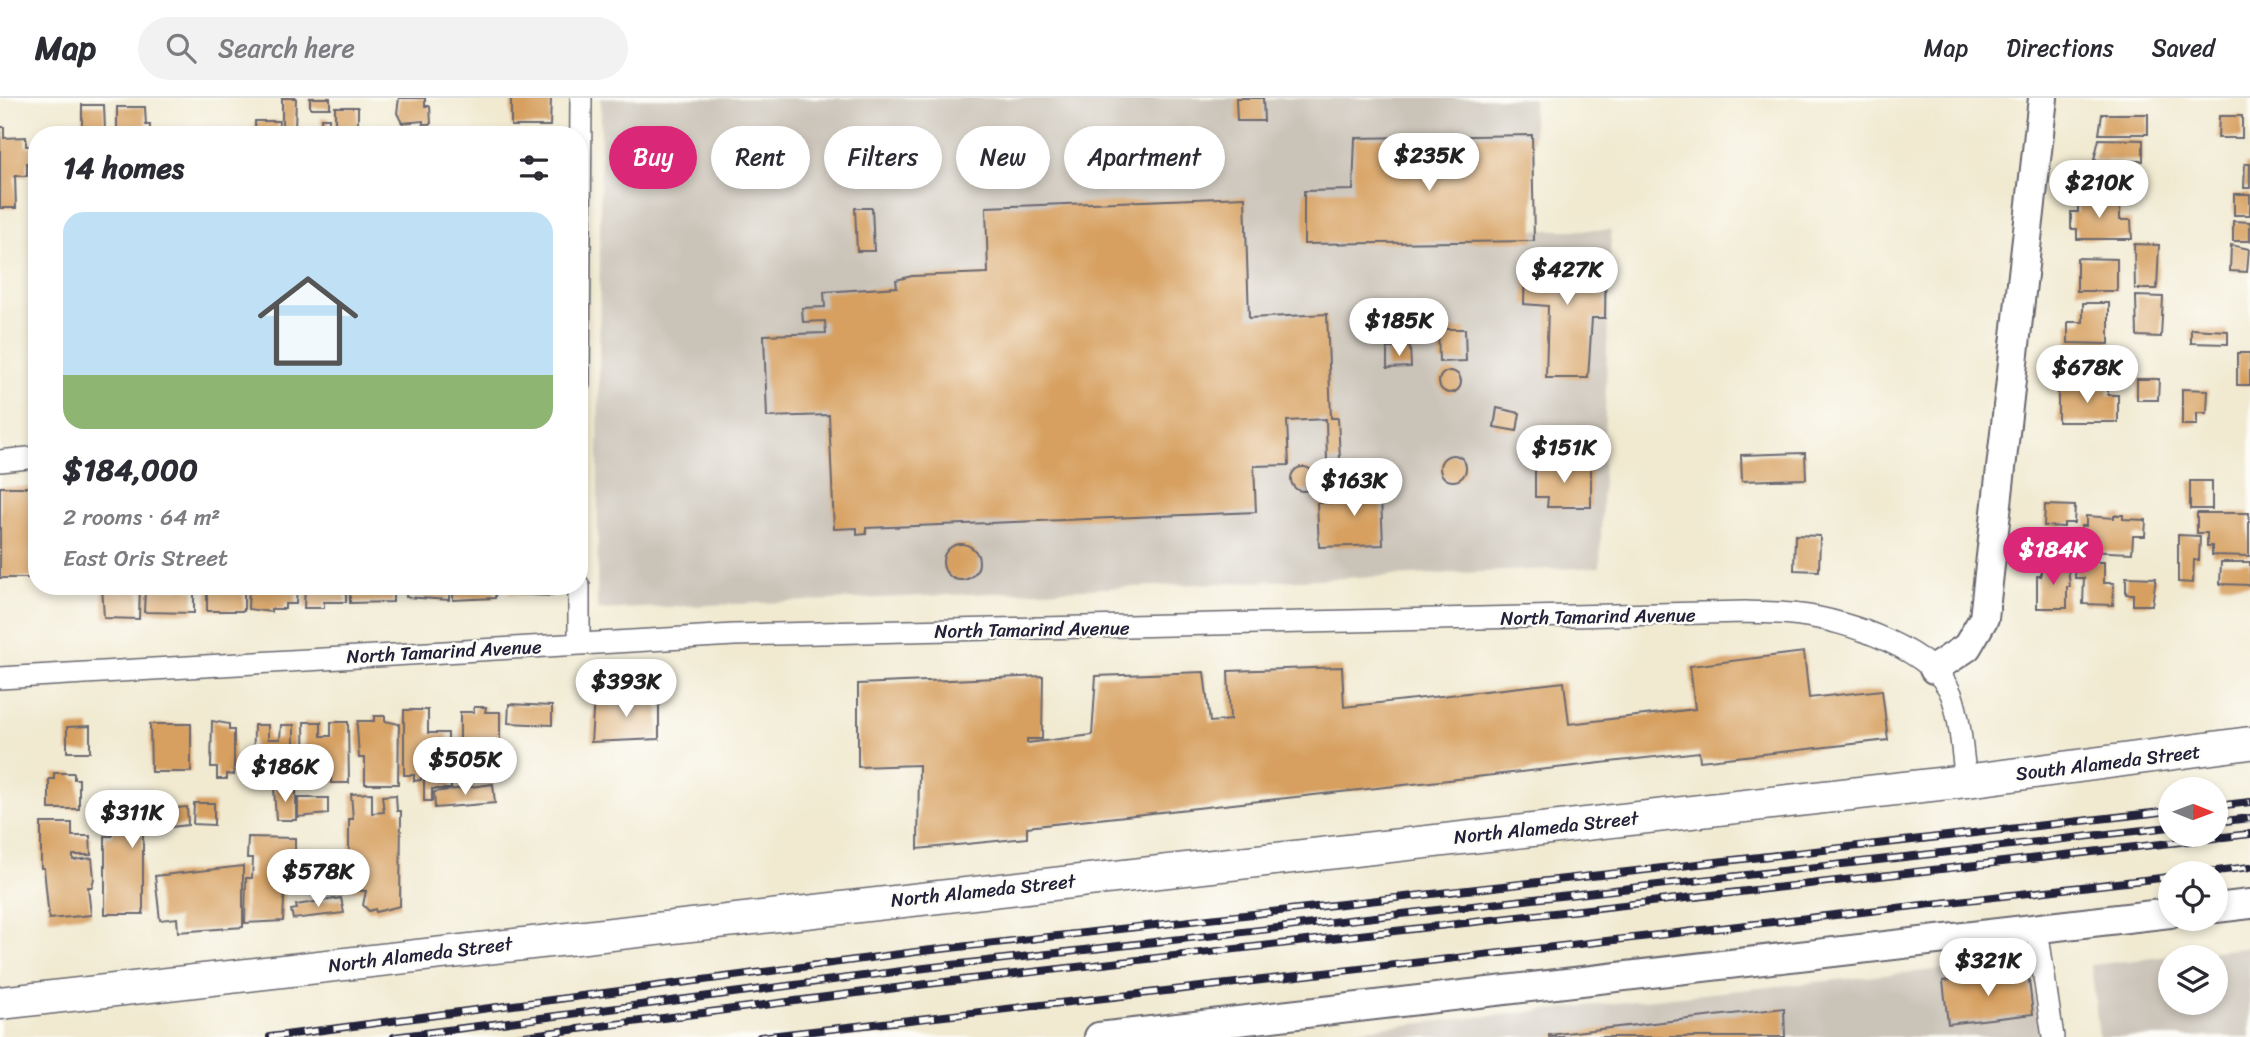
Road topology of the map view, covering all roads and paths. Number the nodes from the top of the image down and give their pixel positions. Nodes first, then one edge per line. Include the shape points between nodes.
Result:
1 (581, 98) edge
2 (2043, 98) edge
3 (581, 126) edge
4 (28, 458) edge
5 (0, 461) edge
6 (579, 595) edge
7 (579, 643) junction
8 (1934, 669) junction
9 (0, 678) edge
10 (2250, 743) edge
11 (1966, 780) junction
12 (2250, 904) edge
13 (2228, 907) edge
14 (2158, 914) edge
15 (2037, 929) junction
16 (0, 1003) edge
17 (1099, 1037) edge
18 (2053, 1037) edge

1 - 3 street
2 - 8 street via 1984,618 1966,647
4 - 5 street
6 - 7 street
7 - 8 street, North Tamarind Avenue via 734,635 1746,612 1801,615 1850,626 1895,645
7 - 9 street, North Tamarind Avenue
8 - 11 street, North Tamarind Avenue via 1951,694
10 - 11 main road, South Alameda Street
11 - 16 main road, North Alameda Street
12 - 13 street
14 - 15 street
15 - 17 street
15 - 18 street

